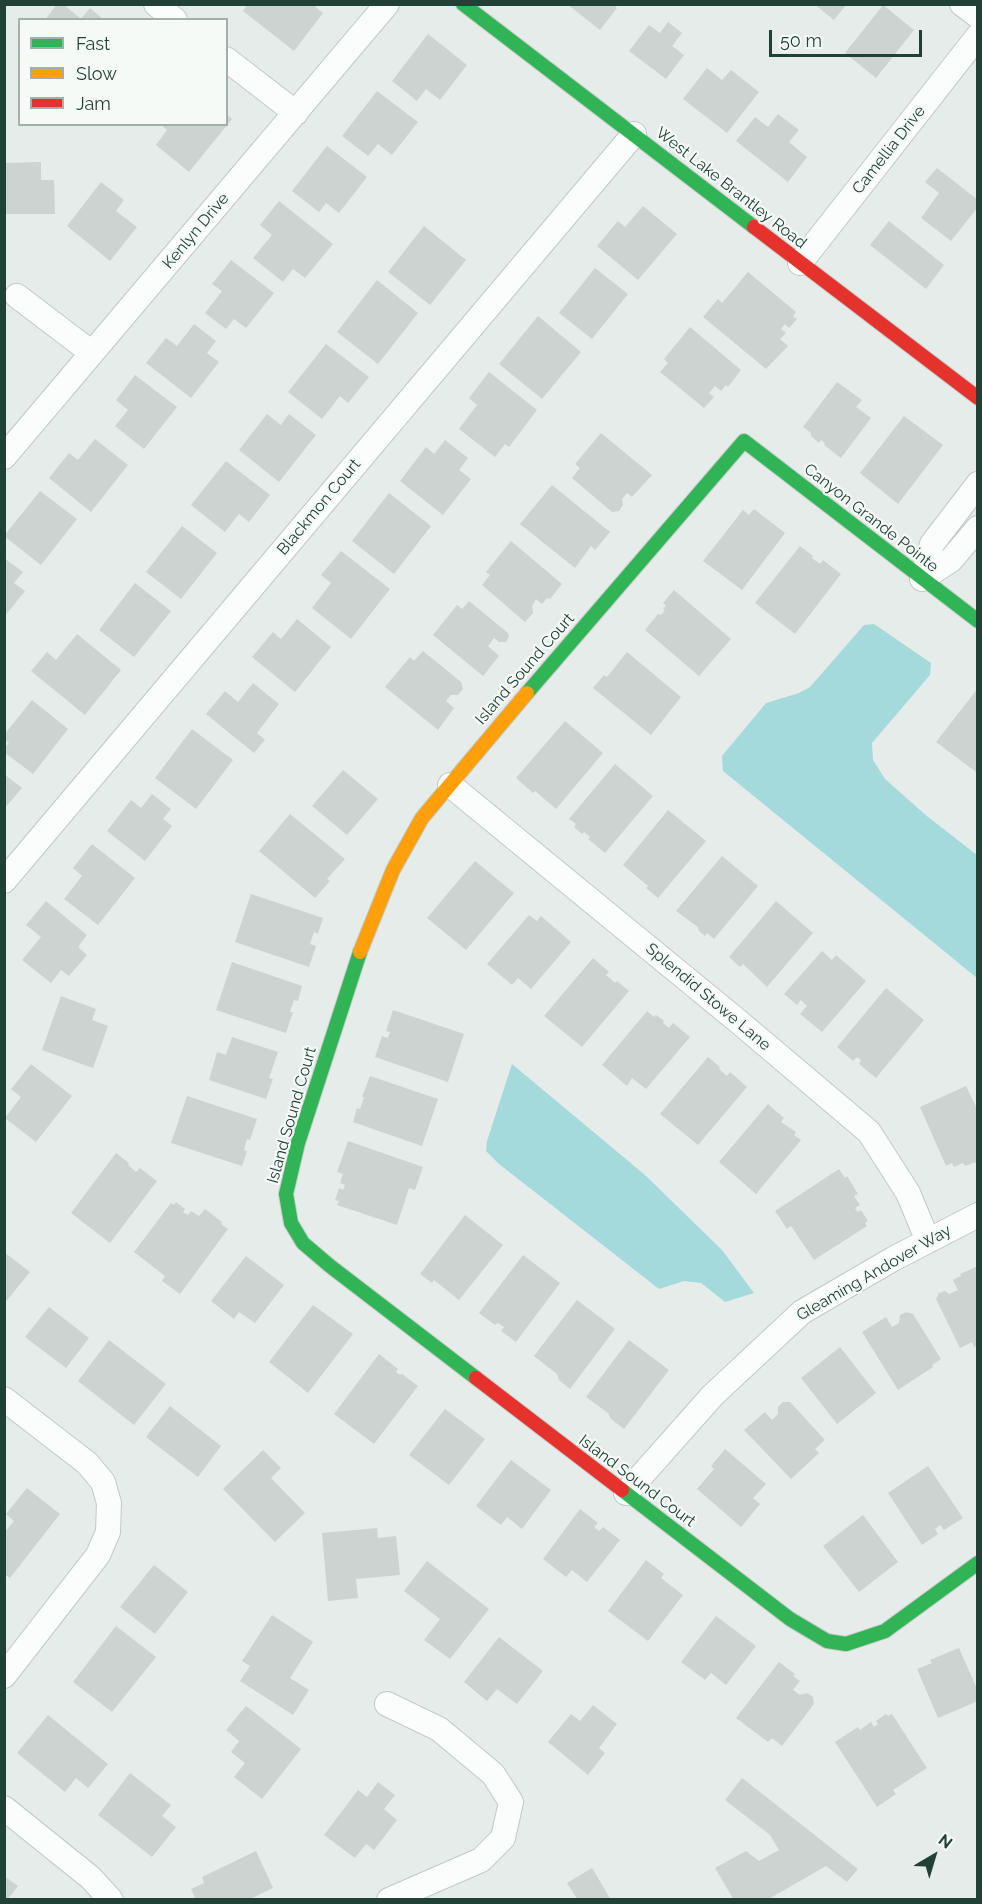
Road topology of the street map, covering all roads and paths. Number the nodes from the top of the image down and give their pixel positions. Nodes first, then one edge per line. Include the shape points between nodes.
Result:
1 (156, 4) edge
2 (387, 4) edge
3 (463, 4) edge
4 (962, 4) edge
5 (978, 16) edge
6 (173, 18) edge
7 (978, 36) edge
8 (228, 61) edge
9 (296, 113) junction
10 (634, 134) junction
11 (800, 263) junction
12 (17, 296) dead end
13 (92, 353) junction
14 (978, 398) edge
15 (744, 441) joint
16 (4, 457) edge
17 (978, 484) edge
18 (978, 528) edge
19 (922, 579) junction
20 (978, 621) edge
21 (450, 785) junction
22 (4, 881) edge
23 (978, 1215) edge
24 (928, 1241) junction
25 (4, 1399) edge
26 (626, 1493) junction
27 (978, 1563) edge
28 (4, 1676) edge
29 (387, 1704) dead end
30 (4, 1808) edge
31 (111, 1899) edge
32 (389, 1899) edge

1 - 6 street
2 - 9 street, Kenlyn Drive
3 - 10 street, West Lake Brantley Road
4 - 5 street
7 - 11 street, Camellia Drive
8 - 9 street
9 - 13 street, Kenlyn Drive
10 - 11 street, West Lake Brantley Road
10 - 22 street, Blackmon Court
11 - 14 street, West Lake Brantley Road
12 - 13 street
13 - 16 street, Kenlyn Drive
15 - 19 street, Canyon Grande Pointe
15 - 21 street, Island Sound Court
17 - 19 street via 932,544
18 - 19 street via 951,560
19 - 20 street, Canyon Grande Pointe
21 - 24 street, Splendid Stowe Lane via 869,1132 908,1193
21 - 26 street, Island Sound Court via 423,818 393,870 355,965 298,1143 286,1194 291,1223 303,1243 330,1266
23 - 24 street, Gleaming Andover Way
24 - 26 street, Gleaming Andover Way via 802,1312 713,1395
25 - 28 street via 87,1463 103,1482 109,1503 108,1532 98,1555
26 - 27 street, Island Sound Court via 790,1620 827,1641 846,1644 885,1631
29 - 32 street via 439,1729 493,1774 511,1802 503,1838 481,1860
30 - 31 street via 91,1878

